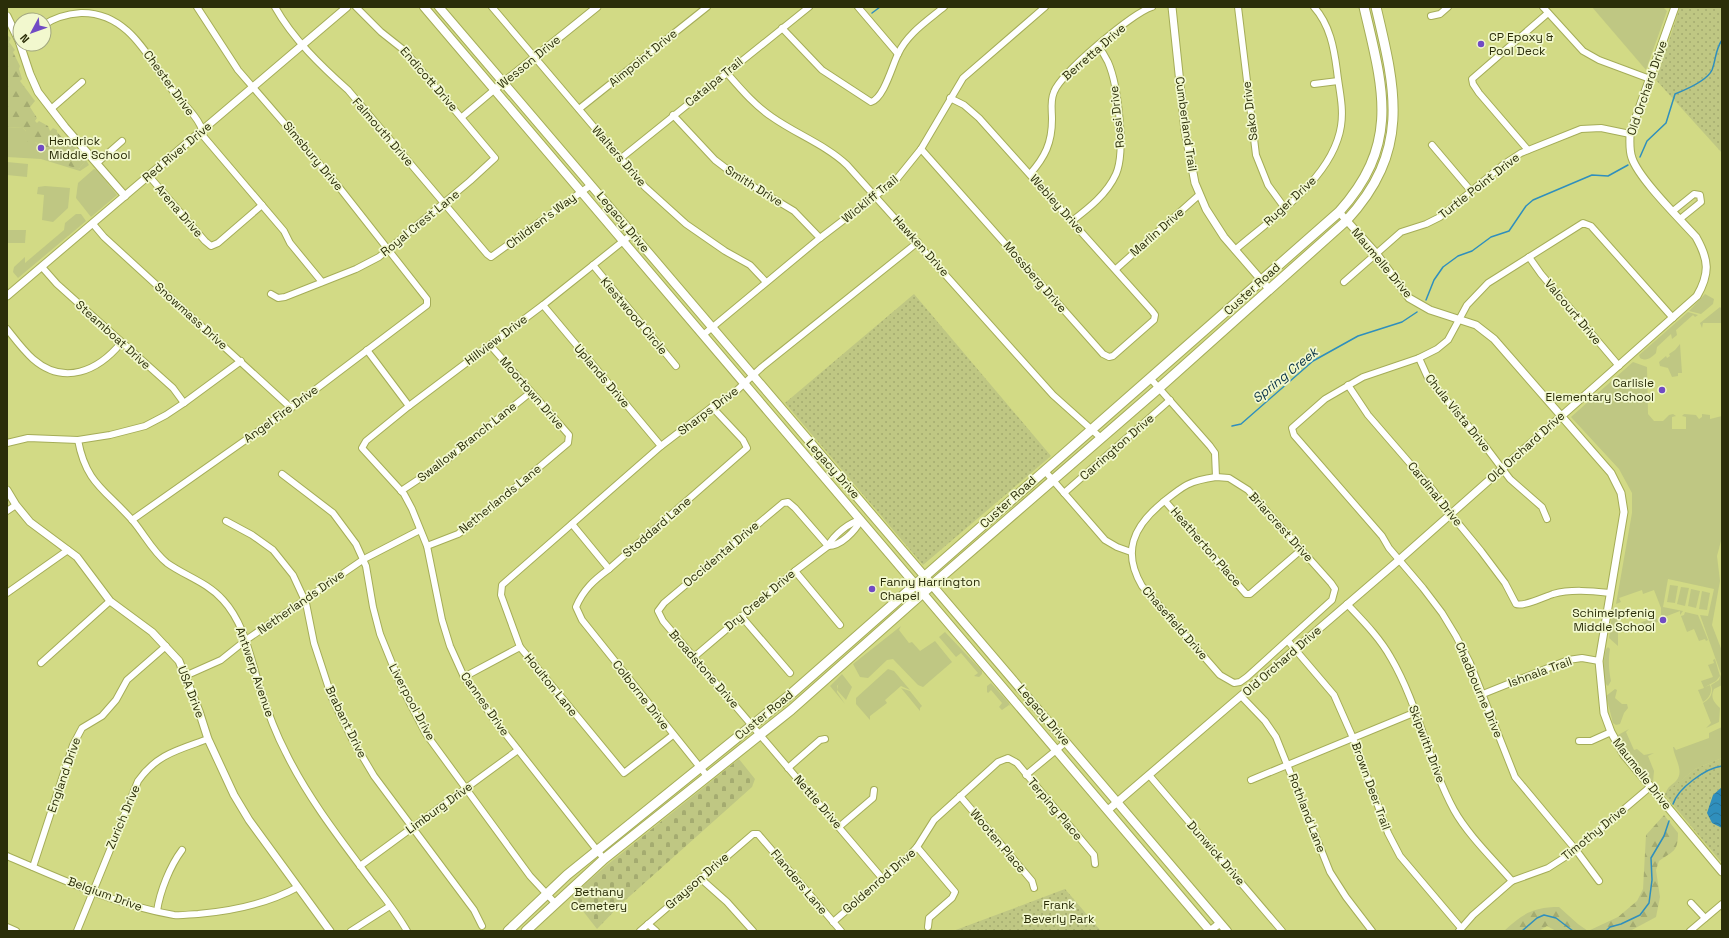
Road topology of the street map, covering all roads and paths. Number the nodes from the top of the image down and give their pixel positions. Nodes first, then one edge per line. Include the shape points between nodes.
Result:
1 (197, 7) edge
2 (275, 7) edge
3 (347, 7) edge
4 (356, 7) edge
5 (424, 7) edge
6 (439, 7) edge
7 (492, 7) edge
8 (597, 7) edge
9 (707, 7) edge
10 (809, 7) edge
11 (858, 7) edge
12 (944, 7) edge
13 (1045, 7) edge
14 (1152, 7) edge
15 (1172, 7) edge
16 (1238, 7) edge
17 (1314, 7) edge
18 (1364, 7) edge
19 (1376, 7) edge
20 (1448, 7) edge
21 (1543, 7) edge
22 (1675, 7) edge
23 (1548, 13) junction
24 (7, 16) edge
25 (1431, 16) dead end
26 (52, 22) edge
27 (12, 26) edge
28 (782, 28) junction
29 (303, 45) junction
30 (1098, 46) junction
31 (23, 52) edge
32 (898, 54) junction
33 (534, 57) junction
34 (726, 72) junction
35 (1650, 79) junction
36 (1338, 81) junction
37 (82, 82) dead end
38 (503, 82) junction
39 (1314, 84) dead end
40 (254, 86) junction
41 (494, 90) junction
42 (950, 98) junction
43 (51, 109) junction
44 (579, 109) junction
45 (673, 115) junction
46 (462, 117) junction
47 (1381, 129) junction
48 (202, 131) junction
49 (1392, 132) junction
50 (1630, 134) junction
51 (122, 141) dead end
52 (1432, 145) dead end
53 (922, 149) junction
54 (1528, 150) junction
55 (495, 158) joint
56 (620, 159) junction
57 (97, 163) junction
58 (1030, 174) junction
59 (149, 176) junction
60 (591, 185) junction
61 (1472, 191) junction
62 (581, 192) junction
63 (1200, 195) junction
64 (125, 196) junction
65 (876, 196) junction
66 (444, 203) junction
67 (262, 205) junction
68 (1284, 207) junction
69 (1673, 211) junction
70 (1339, 212) junction
71 (1680, 219) junction
72 (1072, 221) junction
73 (1346, 221) junction
74 (93, 224) junction
75 (632, 234) junction
76 (820, 238) junction
77 (623, 241) junction
78 (918, 242) junction
79 (1235, 250) junction
80 (388, 251) junction
81 (1376, 253) junction
82 (491, 257) joint
83 (1529, 257) junction
84 (593, 266) junction
85 (42, 267) junction
86 (1116, 269) junction
87 (1262, 281) junction
88 (322, 282) junction
89 (766, 282) junction
90 (1344, 282) dead end
91 (1269, 289) junction
92 (271, 294) dead end
93 (7, 296) edge
94 (543, 305) junction
95 (427, 306) joint
96 (1155, 318) joint
97 (1673, 318) junction
98 (1458, 319) junction
99 (712, 327) junction
100 (7, 329) edge
101 (703, 335) junction
102 (1194, 341) junction
103 (121, 343) junction
104 (490, 344) junction
105 (1201, 349) junction
106 (367, 350) junction
107 (1419, 358) junction
108 (241, 361) junction
109 (676, 366) dead end
110 (1619, 366) junction
111 (753, 375) junction
112 (1150, 378) junction
113 (744, 383) junction
114 (1348, 385) junction
115 (1159, 388) junction
116 (531, 392) junction
117 (1170, 400) junction
118 (184, 403) junction
119 (409, 406) junction
120 (712, 407) junction
121 (291, 408) junction
122 (1561, 416) junction
123 (1091, 429) junction
124 (1101, 438) junction
125 (78, 440) junction
126 (7, 443) edge
127 (568, 443) joint
128 (661, 446) junction
129 (362, 448) joint
130 (1502, 469) junction
131 (1044, 470) junction
132 (282, 474) dead end
133 (1216, 477) junction
134 (1052, 480) junction
135 (7, 490) edge
136 (401, 491) junction
137 (1064, 493) junction
138 (1165, 501) junction
139 (16, 505) junction
140 (7, 511) edge
141 (871, 513) junction
142 (1451, 514) junction
143 (1547, 519) dead end
144 (132, 520) junction
145 (861, 520) junction
146 (988, 520) junction
147 (226, 521) dead end
148 (572, 524) junction
149 (996, 529) junction
150 (420, 530) junction
151 (427, 546) junction
152 (828, 546) junction
153 (68, 550) junction
154 (1301, 550) junction
155 (1131, 552) junction
156 (364, 559) junction
157 (1399, 560) junction
158 (609, 569) junction
159 (795, 571) junction
160 (925, 577) junction
161 (916, 584) junction
162 (502, 585) joint
163 (932, 585) junction
164 (7, 593) edge
165 (924, 593) junction
166 (1610, 593) junction
167 (110, 601) junction
168 (304, 602) junction
169 (1347, 604) junction
170 (578, 611) joint
171 (658, 611) joint
172 (741, 616) junction
173 (840, 625) dead end
174 (246, 640) junction
175 (1288, 640) junction
176 (166, 646) junction
177 (520, 647) junction
178 (1296, 648) junction
179 (834, 656) junction
180 (694, 657) junction
181 (1599, 661) junction
182 (41, 663) dead end
183 (1001, 664) junction
184 (842, 665) junction
185 (790, 673) dead end
186 (991, 673) junction
187 (185, 676) junction
188 (464, 676) junction
189 (1483, 694) junction
190 (1241, 696) junction
191 (1416, 712) junction
192 (753, 726) junction
193 (1611, 732) junction
194 (759, 734) junction
195 (673, 735) junction
196 (1353, 738) junction
197 (208, 739) junction
198 (825, 739) dead end
199 (1066, 742) junction
200 (1578, 742) dead end
201 (1056, 749) junction
202 (518, 750) junction
203 (1008, 758) joint
204 (1288, 765) junction
205 (699, 766) junction
206 (788, 768) junction
207 (1026, 775) junction
208 (1149, 775) junction
209 (707, 776) junction
210 (1251, 780) dead end
211 (1650, 787) junction
212 (466, 789) junction
213 (874, 790) dead end
214 (960, 796) junction
215 (1118, 802) junction
216 (1108, 810) junction
217 (413, 827) junction
218 (839, 827) junction
219 (756, 834) joint
220 (917, 847) junction
221 (182, 850) dead end
222 (1576, 850) junction
223 (596, 851) junction
224 (7, 856) edge
225 (604, 859) junction
226 (1095, 864) dead end
227 (360, 866) junction
228 (33, 867) junction
229 (1722, 872) edge
230 (700, 878) junction
231 (882, 878) junction
232 (1512, 881) junction
233 (1599, 881) dead end
234 (298, 887) junction
235 (1034, 888) dead end
236 (92, 891) junction
237 (545, 894) junction
238 (1692, 903) dead end
239 (555, 904) junction
240 (1722, 904) edge
241 (390, 906) junction
242 (157, 911) junction
243 (1705, 918) junction
244 (833, 922) junction
245 (1220, 923) junction
246 (648, 924) junction
247 (482, 926) dead end
248 (7, 927) edge
249 (928, 927) dead end
250 (1460, 930) edge
251 (16, 931) edge
252 (77, 931) edge
253 (330, 931) edge
254 (351, 931) edge
255 (407, 931) edge
256 (508, 931) edge
257 (526, 931) edge
258 (640, 931) edge
259 (656, 931) edge
260 (753, 931) edge
261 (841, 931) edge
262 (1210, 931) edge
263 (1227, 931) edge
264 (1282, 931) edge
265 (1372, 931) edge
266 (1690, 931) edge

1 - 40 street, Simsbury Drive via 226,53
2 - 29 street, Falmouth Drive
3 - 29 street, Red River Drive
4 - 46 street, Endicott Drive via 380,32 406,51
5 - 41 main road, Legacy Drive
6 - 38 main road, Legacy Drive
7 - 33 street, Walters Drive
8 - 33 street, Wesson Drive
9 - 44 street, Aimpoint Drive
10 - 28 street, Catalpa Trail
11 - 32 street
12 - 32 street via 912,34
13 - 42 street, Wickliff Trail via 969,72
14 - 30 street, Berretta Drive via 1132,18
15 - 63 street, Cumberland Trail via 1189,154
16 - 68 street, Sako Drive via 1256,155 1268,185
17 - 36 street, Ruger Drive via 1324,18 1330,34
18 - 47 main road, Custer Road via 1380,76 1383,105
19 - 49 main road, Custer Road via 1394,90
20 - 25 street via 1440,14
21 - 23 street
22 - 35 street, Old Orchard Drive
23 - 35 street via 1583,51 1599,60
23 - 54 street via 1472,79 1479,93
24 - 27 street
26 - 48 street, Chester Drive via 71,14 86,13 99,15 131,32 150,55
28 - 32 street via 829,76 868,101 874,101 879,96
28 - 34 street, Catalpa Trail
29 - 40 street, Red River Drive
29 - 66 street, Falmouth Drive via 360,104
30 - 58 street, Berretta Drive via 1066,74 1057,86 1052,98 1050,144
30 - 72 street, Rossi Drive via 1108,62 1113,78 1118,106 1120,158 1116,173 1107,189
31 - 43 street via 38,92
33 - 38 street, Wesson Drive
33 - 44 street, Walters Drive
34 - 45 street, Catalpa Trail
34 - 65 street, Hawken Drive via 770,116 842,160
35 - 50 street, Old Orchard Drive
36 - 39 street
36 - 68 street, Ruger Drive via 1342,114 1335,146 1314,180
37 - 43 street
38 - 41 street, Wesson Drive
38 - 60 main road, Legacy Drive
40 - 48 street, Red River Drive
40 - 80 street, Simsbury Drive via 335,182
41 - 46 street, Wesson Drive
41 - 62 main road, Legacy Drive
42 - 53 street, Wickliff Trail
42 - 58 street, Webley Drive via 964,105 979,118
43 - 57 street
44 - 56 street, Walters Drive
45 - 56 street, Catalpa Trail
45 - 76 street, Smith Drive via 701,146 730,172 794,211
46 - 55 street, Endicott Drive
47 - 49 main road
47 - 70 main road, Custer Road via 1368,171 1355,193
48 - 59 street, Red River Drive
48 - 67 street, Chester Drive via 204,137
49 - 73 main road, Custer Road via 1376,181 1363,202
50 - 54 street, Turtle Point Drive via 1600,128 1581,129
50 - 69 street, Old Orchard Drive via 1630,146 1636,168
51 - 57 street
52 - 61 street
53 - 65 street, Wickliff Trail via 896,180
53 - 96 street, Mossberg Drive via 1103,354 1113,356
54 - 61 street, Turtle Point Drive via 1511,158
55 - 66 street, Royal Crest Lane
56 - 89 street, Walters Drive via 673,214 704,238 750,265
57 - 64 street
58 - 72 street, Webley Drive
59 - 64 street, Red River Drive
59 - 67 street, Arena Drive via 211,246 218,243
60 - 62 street, Children's Way
60 - 75 main road, Legacy Drive
61 - 81 street, Turtle Point Drive via 1440,217 1406,230
62 - 77 main road, Legacy Drive
62 - 82 street, Children's Way
63 - 79 street, Cumberland Trail via 1212,219
63 - 86 street, Marlin Drive
64 - 74 street, Red River Drive
65 - 76 street, Wickliff Trail
65 - 78 street, Hawken Drive
66 - 80 street, Royal Crest Lane
66 - 82 street, Falmouth Drive
67 - 88 street, Chester Drive
68 - 79 street, Ruger Drive
69 - 71 street, Old Orchard Drive
69 - 71 street via 1694,194 1700,195 1701,202
70 - 73 street, Maumelle Drive
70 - 87 main road, Custer Road
71 - 97 street, Old Orchard Drive via 1702,248 1707,268 1705,280 1697,296
72 - 86 street, Webley Drive
73 - 81 street, Maumelle Drive
73 - 91 main road, Custer Road
74 - 85 street, Red River Drive
74 - 108 street, Snowmass Drive via 104,237
75 - 77 street, Hillview Drive
75 - 99 main road, Legacy Drive
76 - 89 street, Wickliff Trail
77 - 84 street, Hillview Drive
77 - 101 main road, Legacy Drive
78 - 111 street, Sharps Drive
78 - 123 street, Hawken Drive via 1053,395
79 - 87 street, Cumberland Trail
80 - 88 street, Royal Crest Lane via 356,269
80 - 95 street, Simsbury Drive via 427,299
81 - 90 street, Turtle Point Drive
81 - 98 street, Maumelle Drive via 1409,298 1430,310
83 - 97 street via 1566,232 1586,223
83 - 98 street via 1488,283 1471,300
83 - 110 street, Valcourt Drive
84 - 94 street, Hillview Drive
84 - 109 street, Kiestwood Circle
85 - 93 street, Red River Drive
85 - 103 street, Steamboat Drive
86 - 96 street, Webley Drive via 1152,311
87 - 91 street, Cumberland Trail
87 - 102 main road, Custer Road
88 - 92 street, Royal Crest Lane via 285,297 278,298
89 - 99 street, Wickliff Trail
91 - 105 main road, Custer Road
94 - 104 street, Hillview Drive
94 - 128 street, Uplands Drive
95 - 106 street, Angel Fire Drive
97 - 110 street, Old Orchard Drive
98 - 107 street via 1443,344
98 - 122 street, Maumelle Drive via 1476,325 1494,339
99 - 101 street, Wickliff Trail
99 - 111 main road, Legacy Drive
100 - 103 street via 34,360 54,371 88,370 110,357
101 - 113 main road, Legacy Drive
102 - 105 main road
102 - 112 main road, Custer Road
103 - 118 street, Steamboat Drive via 172,388
104 - 116 street, Moortown Drive
104 - 119 street, Hillview Drive
105 - 115 main road, Custer Road
106 - 119 street
106 - 121 street, Angel Fire Drive
107 - 114 street via 1372,372
107 - 130 street, Chula Vista Drive via 1428,378
108 - 118 street
108 - 121 street, Snowmass Drive
110 - 122 street, Old Orchard Drive
111 - 113 street, Sharps Drive
111 - 141 main road, Legacy Drive
112 - 115 street
112 - 123 main road, Custer Road
113 - 120 street, Sharps Drive
113 - 145 main road, Legacy Drive
114 - 142 street, Cardinal Drive via 1368,414
114 - 157 street, Chadbourne Drive via 1316,406 1292,428 1294,435 1382,536
115 - 117 street
115 - 124 main road, Custer Road
116 - 127 street, Moortown Drive via 569,435
116 - 136 street, Swallow Branch Lane via 443,463
117 - 133 street via 1215,453
117 - 137 street, Carrington Drive
118 - 125 street via 145,426
119 - 129 street, Hillview Drive via 366,441
120 - 128 street, Sharps Drive
120 - 158 street, Stoddard Lane via 743,440 747,448
121 - 144 street, Angel Fire Drive
122 - 130 street, Old Orchard Drive
122 - 166 street, Maumelle Drive via 1611,473 1621,493 1624,512
123 - 124 street, Hawken Drive
123 - 131 main road, Custer Road
124 - 134 main road, Custer Road
125 - 126 street via 28,438
125 - 144 street, Antwerp Avenue via 80,453 93,481
127 - 151 street, Netherlands Lane via 458,534
128 - 148 street, Sharps Drive
129 - 136 street, Cannes Drive
130 - 142 street, Old Orchard Drive
130 - 143 street, Chula Vista Drive via 1539,504
131 - 134 street
131 - 146 main road, Custer Road
132 - 156 street, Liverpool Drive via 334,513
133 - 138 street via 1191,482
133 - 154 street, Briarcrest Drive via 1228,478 1248,490
134 - 137 street
134 - 149 main road, Custer Road
135 - 139 street, USA Drive
136 - 150 street, Cannes Drive via 412,509
137 - 155 street via 1105,540 1117,548
138 - 154 street, Heatherton Place via 1246,594 1250,594
138 - 155 street via 1144,520 1135,535
139 - 140 street
139 - 153 street, USA Drive via 42,532
141 - 145 main road
141 - 160 main road, Legacy Drive
142 - 157 street, Old Orchard Drive
142 - 166 street, Cardinal Drive via 1494,567 1518,605 1570,591
144 - 174 street, Antwerp Avenue via 157,554 200,581 222,599 232,612
145 - 152 street, Dry Creek Drive via 853,522
145 - 161 main road, Legacy Drive
146 - 149 main road
146 - 160 main road, Custer Road
147 - 168 street, Brabant Drive via 273,550 293,575
148 - 158 street
148 - 162 street, Sharps Drive
149 - 163 main road, Custer Road
150 - 151 street, Cannes Drive
150 - 156 street, Netherlands Drive
151 - 188 street, Cannes Drive via 442,620 450,646
152 - 159 street, Dry Creek Drive
152 - 171 street, Occidental Drive via 788,502 779,506 664,603
153 - 164 street
153 - 167 street, USA Drive via 90,572
154 - 175 street, Briarcrest Drive via 1331,583 1335,592 1332,600
155 - 175 street, Chasefield Drive via 1134,570 1142,586 1220,675 1234,683 1247,677
156 - 168 street, Netherlands Drive
156 - 212 street, Liverpool Drive via 380,634 402,688 426,734
157 - 169 street, Old Orchard Drive
157 - 189 street, Chadbourne Drive via 1442,613 1470,663
158 - 170 street, Stoddard Lane via 594,580 581,596 576,607
159 - 172 street, Dry Creek Drive
159 - 173 street
160 - 161 main road, Custer Road
160 - 163 main road, Legacy Drive
161 - 165 main road, Legacy Drive
161 - 179 main road, Custer Road
162 - 177 street, Houlton Lane via 501,595
163 - 165 main road, Custer Road
163 - 183 main road, Legacy Drive
165 - 184 main road, Custer Road
165 - 186 main road, Legacy Drive
166 - 181 street, Maumelle Drive
167 - 176 street, USA Drive via 152,632
167 - 182 street
168 - 174 street, Netherlands Drive
168 - 217 street, Brabant Drive via 322,671 332,698 374,776
169 - 178 street, Old Orchard Drive
169 - 191 street, Skipwith Drive via 1385,647
170 - 195 street, Colborne Drive via 582,620
171 - 180 street, Broadstone Drive via 663,621
172 - 180 street, Dry Creek Drive
172 - 185 street
174 - 187 street, Netherlands Drive via 220,660
174 - 227 street, Antwerp Avenue via 271,720 286,754 311,797
175 - 178 street, Brown Deer Trail
176 - 187 street, USA Drive via 179,661
176 - 228 street, England Drive via 127,680 110,709 82,728 73,746
177 - 188 street
177 - 195 street, Houlton Lane via 624,773
178 - 190 street, Old Orchard Drive
178 - 196 street, Brown Deer Trail via 1334,695
179 - 184 main road
179 - 192 main road, Custer Road
180 - 192 street, Broadstone Drive
181 - 189 street, Ishnala Trail via 1582,658 1568,660
181 - 193 street, Maumelle Drive via 1602,704
183 - 186 main road
183 - 199 main road, Legacy Drive
184 - 194 main road, Custer Road via 792,710
186 - 201 main road, Legacy Drive
187 - 197 street, USA Drive
188 - 202 street, Cannes Drive
189 - 222 street, Chadbourne Drive via 1515,777
190 - 204 street, Rothland Lane via 1270,728
190 - 208 street, Old Orchard Drive
191 - 196 street
191 - 232 street, Skipwith Drive via 1444,790 1455,811
192 - 194 street, Nettle Drive
192 - 205 main road, Custer Road
193 - 200 street via 1591,741
193 - 211 street, Maumelle Drive via 1624,755
194 - 206 street, Nettle Drive
194 - 209 main road, Custer Road
195 - 205 street, Colborne Drive
196 - 204 street
196 - 250 street, Brown Deer Trail via 1388,833 1400,856
197 - 234 street, USA Drive via 234,795 249,820
197 - 236 street, Zurich Drive via 160,758 145,771 138,781
198 - 206 street via 820,740
199 - 201 street
199 - 215 main road, Legacy Drive
201 - 207 street
201 - 216 main road, Legacy Drive
202 - 212 street, Limburg Drive
202 - 223 street, Cannes Drive
203 - 207 street, Terping Place
203 - 214 street, Goldenrod Drive via 998,762
204 - 210 street
204 - 265 street, Rothland Lane via 1330,872
205 - 209 street, Colborne Drive
205 - 223 main road, Custer Road
206 - 218 street, Nettle Drive
207 - 226 street, Terping Place via 1094,855
208 - 215 street, Old Orchard Drive
208 - 264 street, Dunwick Drive
209 - 225 main road, Custer Road
211 - 222 street, Timothy Drive
211 - 229 street, Maumelle Drive
212 - 217 street, Limburg Drive
212 - 237 street, Liverpool Drive
213 - 218 street via 873,798
214 - 220 street, Goldenrod Drive via 934,820
214 - 235 street, Wooten Place via 1032,881
215 - 216 street, Old Orchard Drive
215 - 245 main road, Legacy Drive
216 - 262 main road, Legacy Drive
217 - 227 street, Limburg Drive
217 - 247 street, Brabant Drive via 474,910
218 - 231 street, Nettle Drive
219 - 230 street, Grayson Drive via 750,835
219 - 244 street, Flanders Lane
220 - 231 street, Goldenrod Drive
220 - 249 street via 955,892 952,898 929,918
221 - 242 street via 176,858 159,899
222 - 232 street, Timothy Drive via 1549,867
222 - 233 street, Chadbourne Drive
223 - 225 street, Cannes Drive
223 - 237 main road, Custer Road
224 - 228 street, Belgium Drive
225 - 239 main road, Custer Road
227 - 241 street, Antwerp Avenue
228 - 236 street, Belgium Drive
230 - 246 street, Grayson Drive
230 - 260 street via 727,902
231 - 244 street, Goldenrod Drive
232 - 250 street, Timothy Drive
234 - 242 street, Belgium Drive via 269,900 223,912 176,915
234 - 253 street, USA Drive
236 - 242 street, Belgium Drive via 137,907
236 - 252 street, Zurich Drive
237 - 239 street, Liverpool Drive
237 - 256 main road, Custer Road
238 - 243 street
239 - 257 main road, Custer Road
240 - 243 street
241 - 254 street
241 - 255 street, Antwerp Avenue
243 - 266 street
244 - 261 street, Flanders Lane
245 - 262 street
245 - 263 main road, Legacy Drive
246 - 258 street, Grayson Drive
246 - 259 street
248 - 251 street

